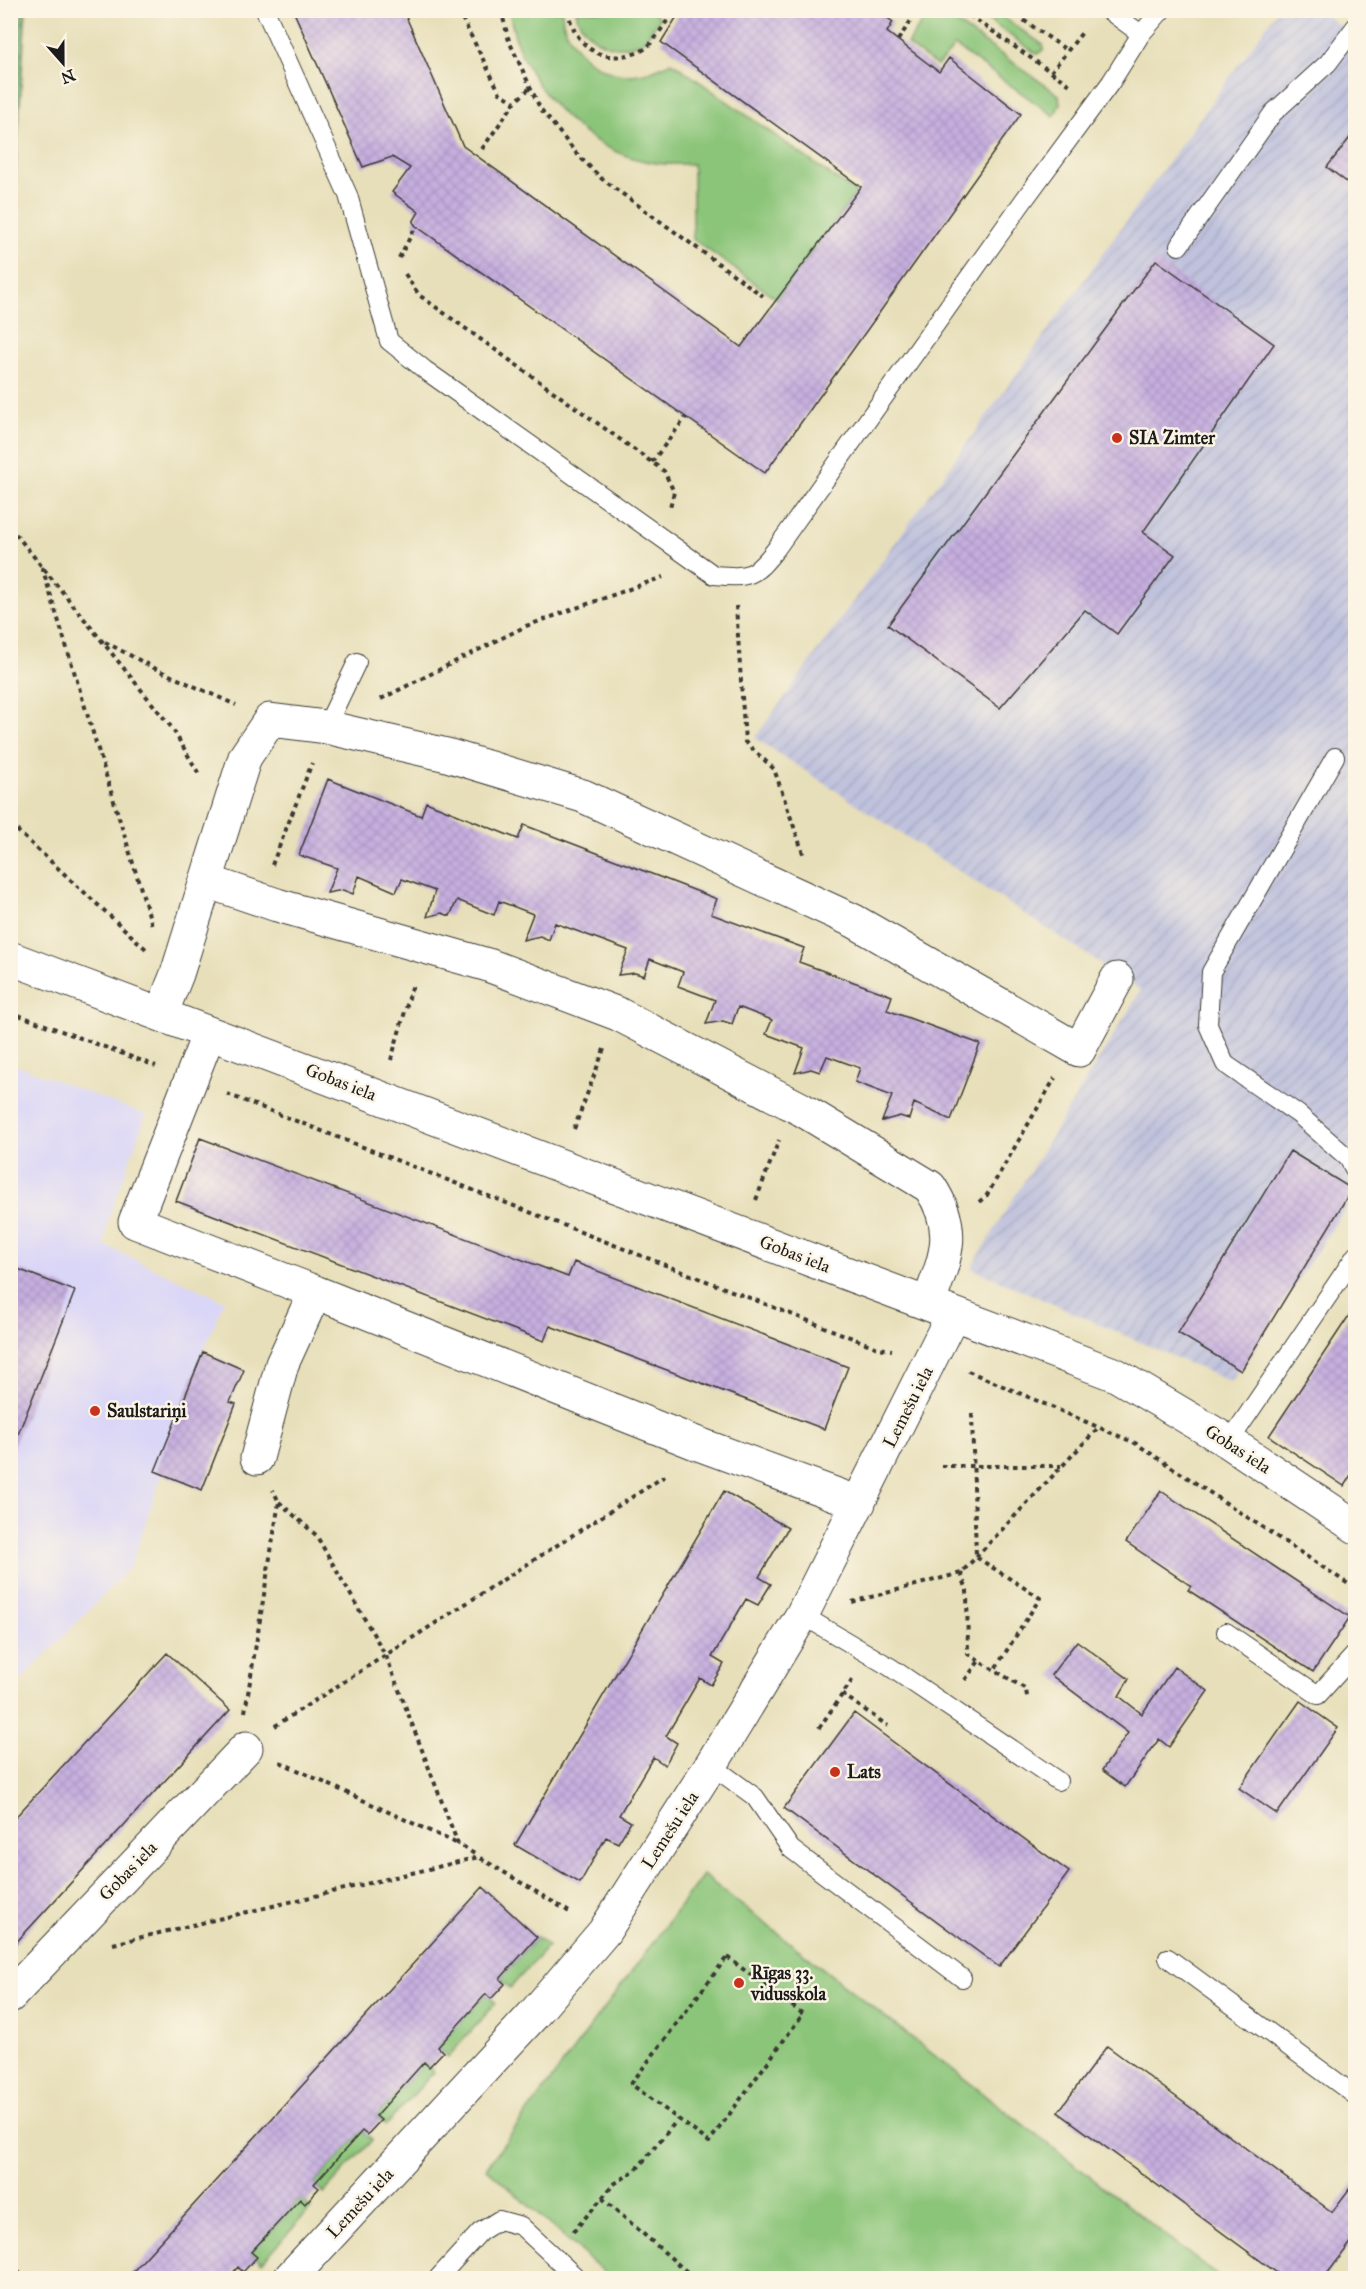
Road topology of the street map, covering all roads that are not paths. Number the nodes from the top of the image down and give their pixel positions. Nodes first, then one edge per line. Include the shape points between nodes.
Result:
1 (265, 10) edge
2 (1108, 10) edge
3 (1162, 10) edge
4 (1356, 26) edge
5 (1141, 34) junction
6 (1179, 246) dead end
7 (357, 662) dead end
8 (326, 727) junction
9 (1335, 757) dead end
10 (206, 881) junction
11 (10, 958) edge
12 (1117, 979) dead end
13 (166, 1001) junction
14 (209, 1033) junction
15 (1356, 1172) edge
16 (1356, 1255) edge
17 (315, 1292) junction
18 (940, 1309) junction
19 (1229, 1442) junction
20 (257, 1458) road end
21 (859, 1503) junction
22 (1356, 1527) edge
23 (802, 1615) junction
24 (1226, 1632) dead end
25 (1356, 1653) edge
26 (249, 1744) road end
27 (711, 1765) junction
28 (1058, 1781) dead end
29 (1168, 1958) dead end
30 (962, 1978) dead end
31 (10, 1996) edge
32 (1356, 2096) edge
33 (290, 2278) edge
34 (438, 2278) edge
35 (577, 2278) edge

1 - 5 lane via 348,195 389,341 714,575 733,577 758,572 776,549 1111,82
2 - 5 lane
3 - 5 lane
4 - 6 lane via 1328,63 1273,113
7 - 8 lane
8 - 10 street via 270,720 245,757
8 - 12 street via 447,755 583,796 854,921 1079,1050
9 - 15 lane via 1211,972 1209,1024 1225,1064 1298,1114 1348,1158
10 - 13 street
10 - 18 street, Lemešu iela via 488,965 618,1014 793,1104 930,1187 943,1206 948,1228
11 - 13 street, Gobas iela
13 - 14 street, Gobas iela
14 - 17 street via 135,1222
14 - 18 street, Gobas iela
16 - 19 lane
17 - 20 street via 282,1364
17 - 21 street via 693,1442
18 - 19 street, Gobas iela via 1116,1374
18 - 21 street, Lemešu iela via 933,1356
19 - 22 street, Gobas iela
21 - 23 street, Lemešu iela
23 - 27 street, Lemešu iela
23 - 28 lane via 870,1655
24 - 25 lane via 1318,1695
26 - 31 street, Gobas iela
27 - 30 lane via 755,1797 791,1849
27 - 33 street, Lemešu iela via 604,1932
29 - 32 lane
34 - 35 lane via 480,2232 499,2220 521,2226

